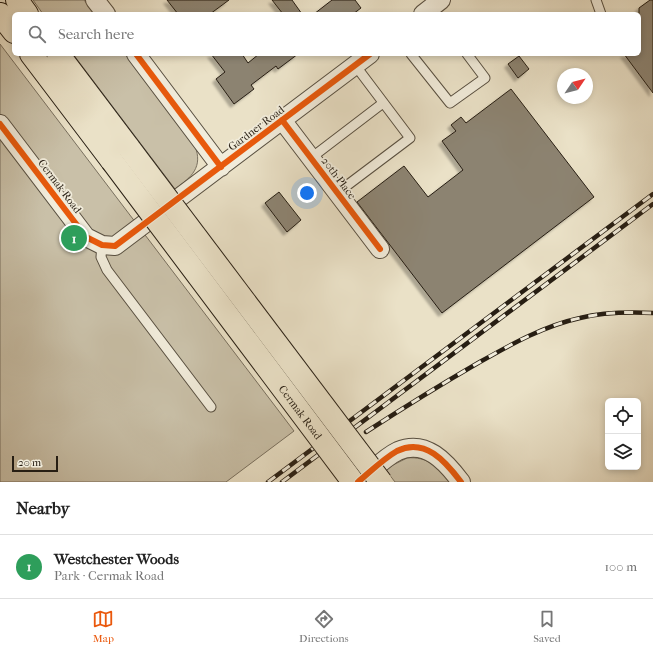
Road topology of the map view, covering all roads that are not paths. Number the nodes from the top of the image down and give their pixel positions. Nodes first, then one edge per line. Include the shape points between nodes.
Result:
1 (17, 0) edge
2 (95, 0) edge
3 (596, 0) edge
4 (26, 12) edge
5 (104, 12) edge
6 (600, 12) edge
7 (0, 14) edge
8 (12, 29) edge
9 (33, 56) edge
10 (60, 56) edge
11 (138, 56) edge
12 (367, 56) edge
13 (414, 56) edge
14 (468, 56) edge
15 (355, 65) junction
16 (383, 103) junction
17 (282, 120) junction
18 (0, 124) edge
19 (311, 158) junction
20 (221, 167) junction
21 (337, 193) junction
22 (109, 245) junction
23 (380, 249) dead end
24 (211, 406) dead end
25 (353, 482) edge
26 (358, 482) edge
27 (381, 482) edge
28 (461, 482) edge

1 - 4 main road
2 - 5 street
3 - 6 lane
7 - 8 main road
9 - 25 main road, Cermak Road, bridge
10 - 27 main road, Cermak Road, bridge
11 - 20 street
12 - 15 street, Gardner Road
13 - 14 lane via 450,103 485,78
15 - 16 lane
15 - 17 street, Gardner Road
16 - 19 lane
16 - 21 lane via 410,138
17 - 19 street, 20th Place
17 - 20 street, Gardner Road
18 - 22 street, Cermak Road via 86,237
19 - 21 street, 20th Place
20 - 22 street, Gardner Road
21 - 23 street, 20th Place
22 - 24 lane via 101,257 108,270
26 - 28 street via 397,451 414,448 432,451

